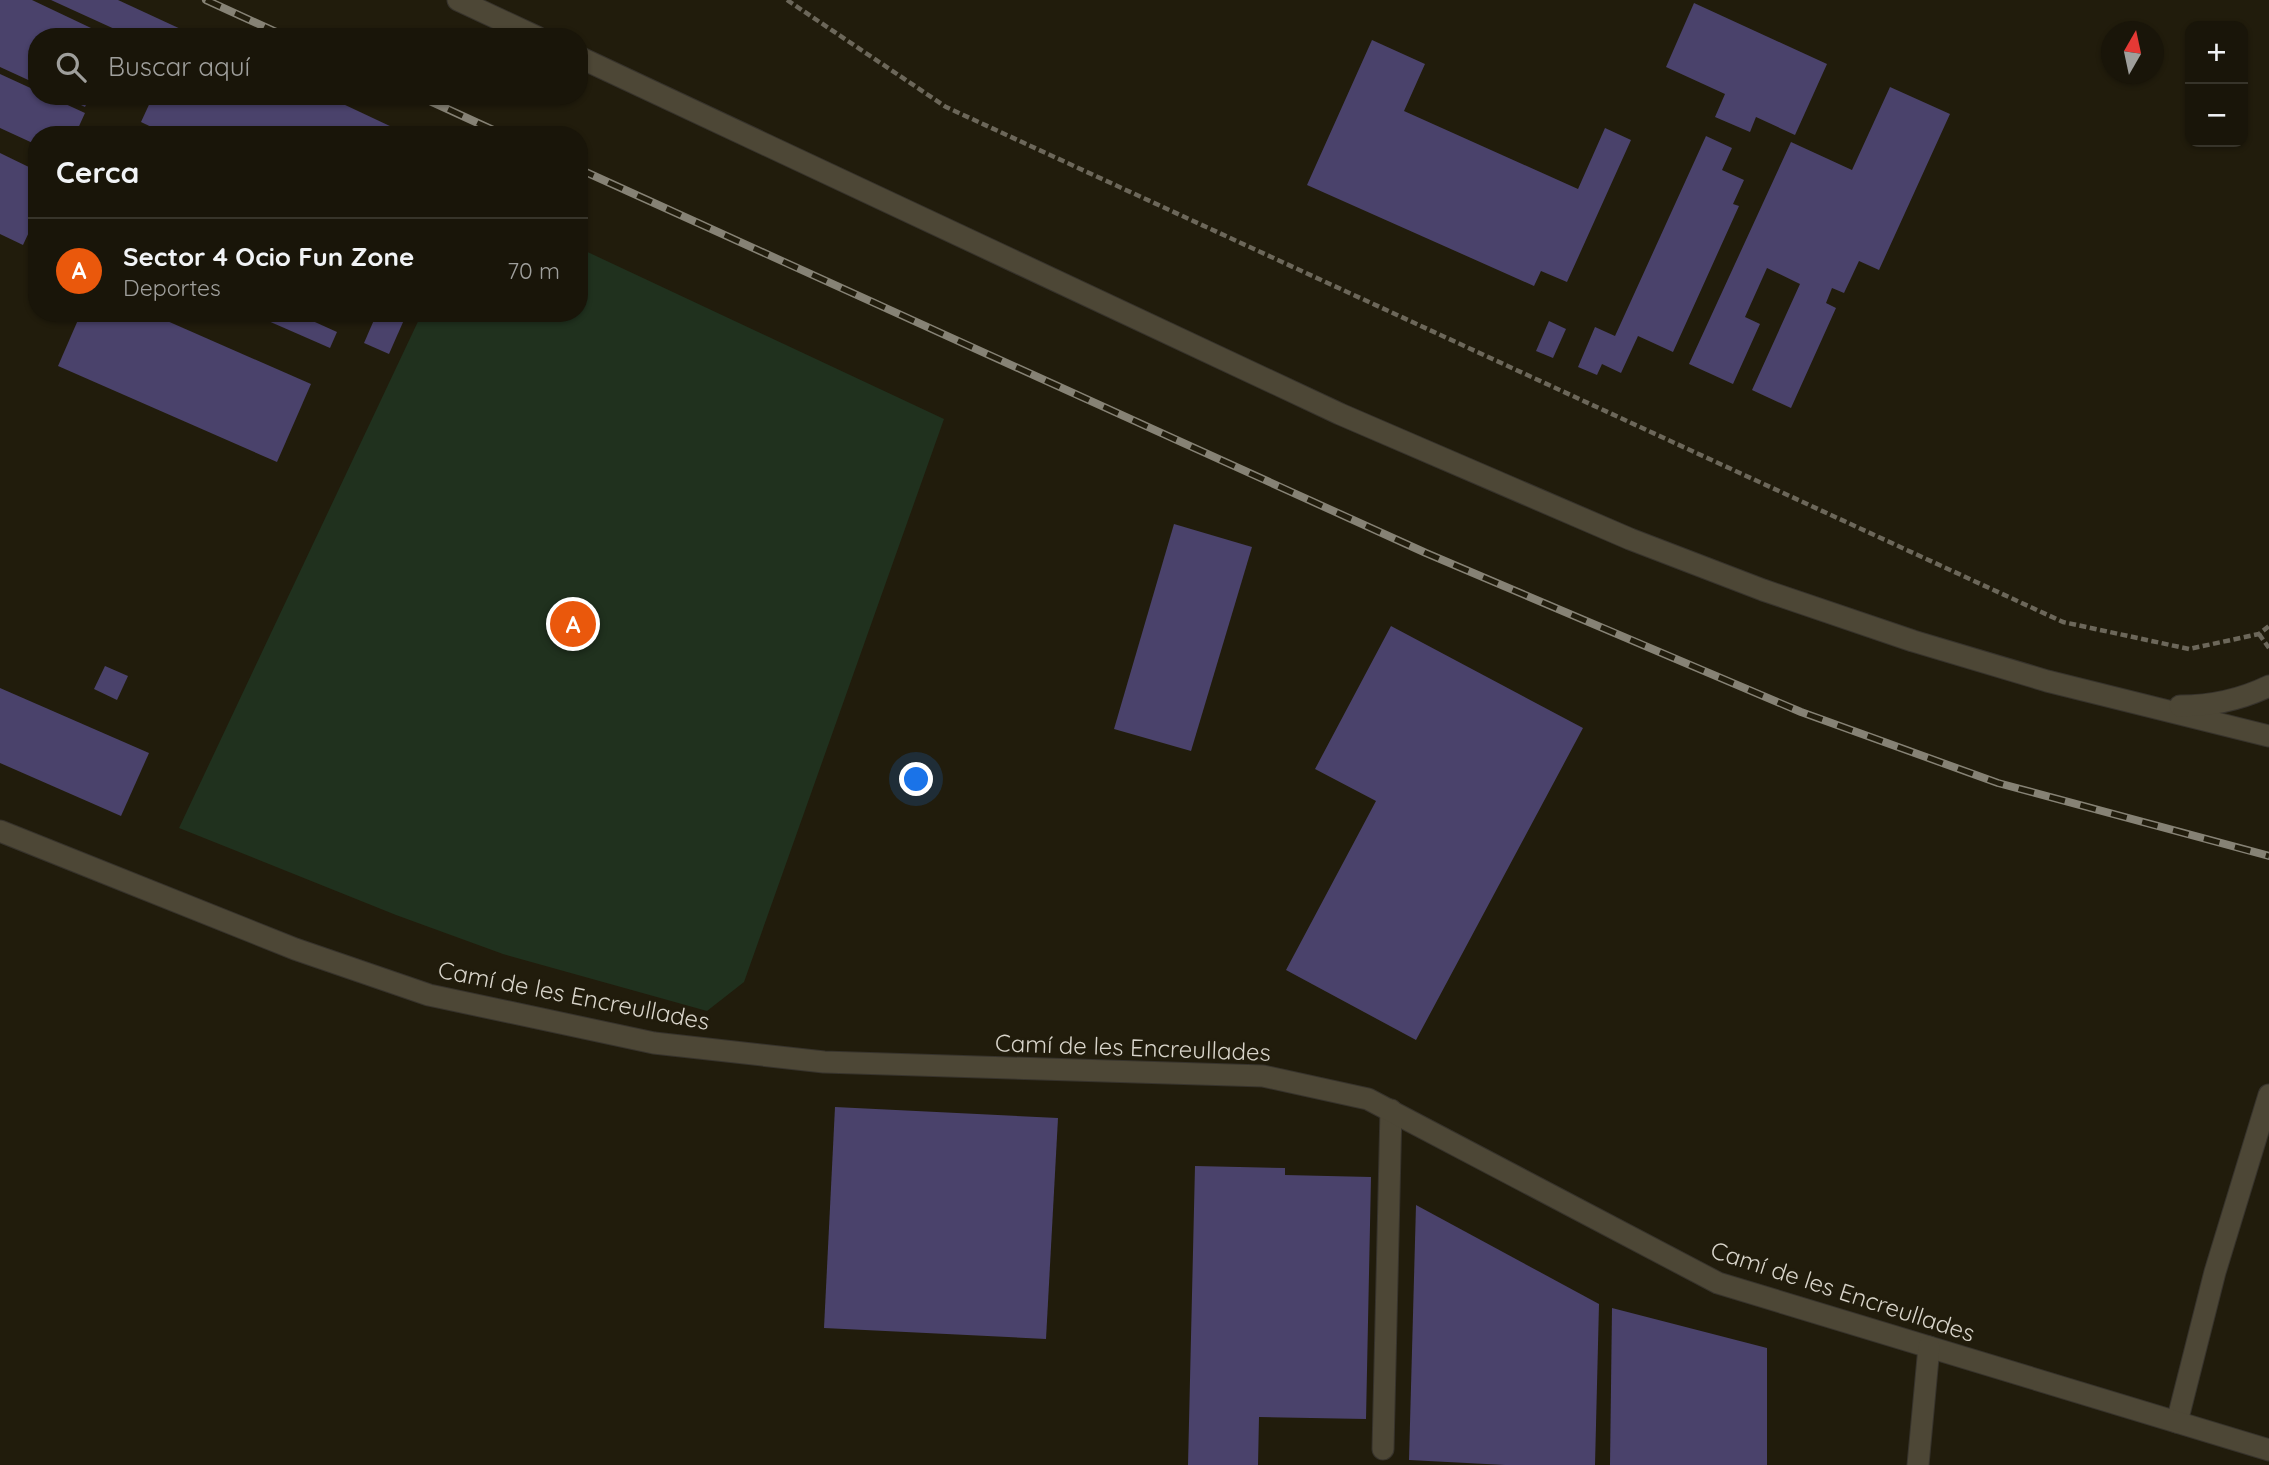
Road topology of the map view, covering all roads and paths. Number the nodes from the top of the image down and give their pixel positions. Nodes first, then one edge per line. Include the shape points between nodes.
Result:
1 (458, 0) edge
2 (787, 0) edge
3 (518, 28) edge
4 (588, 61) edge
5 (2269, 626) edge
6 (2259, 634) junction
7 (2269, 648) edge
8 (2269, 685) edge
9 (2146, 706) junction
10 (2269, 736) edge
11 (0, 831) edge
12 (2269, 1095) edge
13 (1391, 1110) junction
14 (1929, 1347) junction
15 (2177, 1423) junction
16 (1383, 1449) dead end
17 (2269, 1450) edge
18 (1917, 1465) edge

1 - 3 street
2 - 6 path via 946,107 2063,622 2189,649
4 - 9 street via 1340,414 1630,539 1913,641
5 - 6 path
6 - 7 path
8 - 9 street via 2205,706
9 - 10 street
11 - 13 street, Camí de les Encreullades via 295,949 429,995 654,1043 824,1062 1263,1076 1368,1098
12 - 15 street via 2215,1272
13 - 14 street, Camí de les Encreullades via 1718,1283
13 - 16 street
14 - 15 street, Camí de les Encreullades
14 - 18 street
15 - 17 street, Camí de les Encreullades

